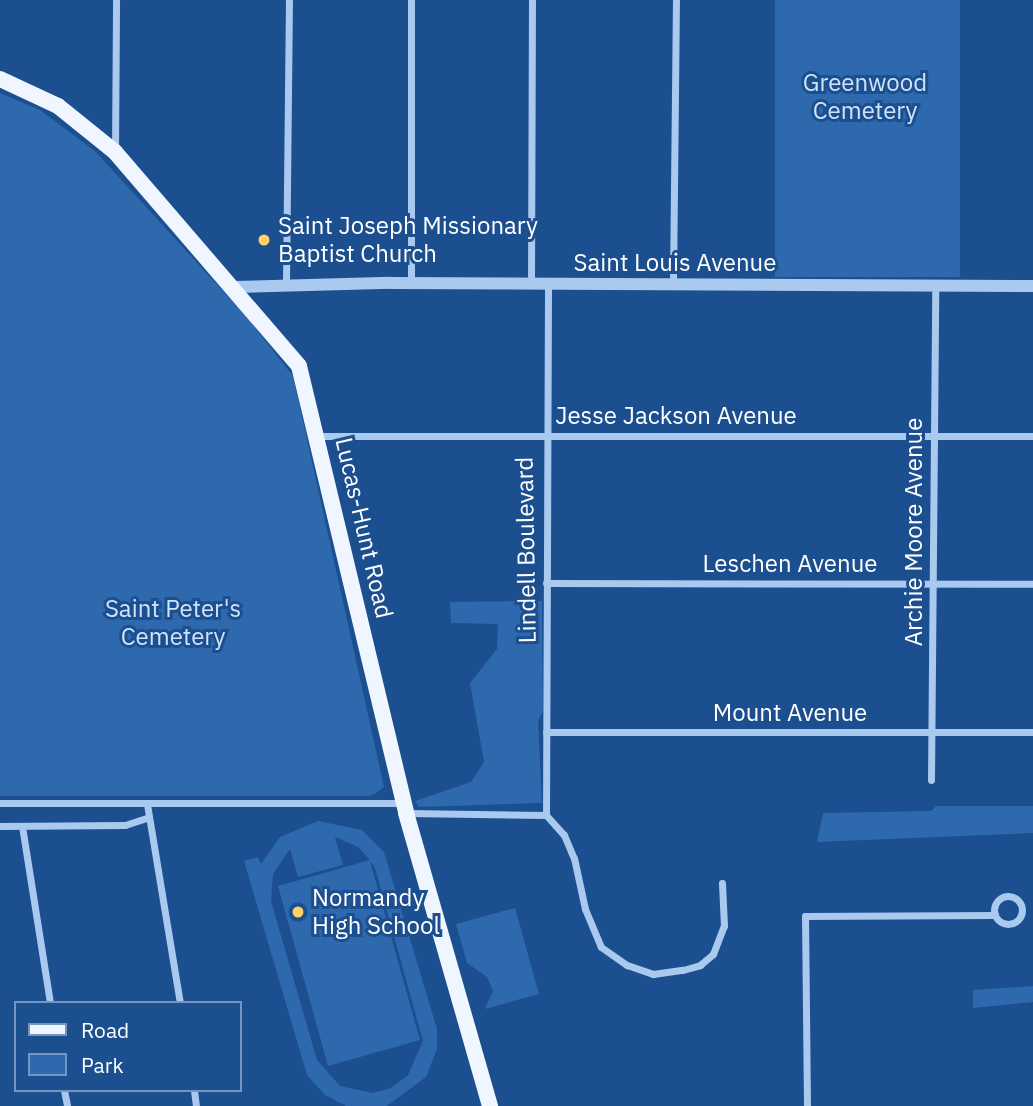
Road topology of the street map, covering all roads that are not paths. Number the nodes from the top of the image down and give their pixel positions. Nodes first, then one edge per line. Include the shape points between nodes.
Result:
1 (117, 0) edge
2 (289, 0) edge
3 (411, 0) edge
4 (532, 0) edge
5 (676, 0) edge
6 (0, 79) edge
7 (116, 152) junction
8 (411, 283) junction
9 (286, 284) junction
10 (531, 284) junction
11 (548, 284) junction
12 (673, 284) junction
13 (935, 284) junction
14 (1033, 286) edge
15 (233, 287) junction
16 (544, 435) junction
17 (319, 436) junction
18 (934, 436) junction
19 (1033, 436) edge
20 (546, 583) junction
21 (934, 583) junction
22 (1033, 584) edge
23 (547, 732) junction
24 (933, 732) junction
25 (1033, 732) edge
26 (931, 780) dead end
27 (0, 803) edge
28 (147, 804) junction
29 (405, 808) junction
30 (547, 815) junction
31 (149, 817) junction
32 (0, 826) edge
33 (22, 826) junction
34 (722, 883) dead end
35 (995, 915) dead end
36 (50, 1001) edge
37 (180, 1001) edge
38 (488, 1104) edge
39 (807, 1106) edge

1 - 7 street
2 - 9 street
3 - 8 street
4 - 10 street
5 - 12 street
6 - 7 main road, Lucas-Hunt Road via 58,106
7 - 15 main road, Lucas-Hunt Road
8 - 9 street, Saint Louis Avenue
8 - 10 street, Saint Louis Avenue
9 - 15 street, Saint Louis Avenue
10 - 11 street, Saint Louis Avenue
11 - 12 street, Saint Louis Avenue
11 - 16 street, Lindell Boulevard
12 - 13 street, Saint Louis Avenue
13 - 14 street, Saint Louis Avenue
13 - 18 street, Archie Moore Avenue
15 - 17 main road, Lucas-Hunt Road via 299,366
16 - 17 street, Jesse Jackson Avenue
16 - 18 street, Jesse Jackson Avenue
16 - 20 street, Lindell Boulevard
17 - 29 main road, Lucas-Hunt Road
18 - 19 street, Jesse Jackson Avenue
18 - 21 street, Archie Moore Avenue
20 - 21 street, Leschen Avenue
20 - 23 street, Lindell Boulevard
21 - 22 street, Leschen Avenue
21 - 24 street, Archie Moore Avenue
23 - 24 street, Mount Avenue
23 - 30 street, Lindell Boulevard
24 - 25 street, Mount Avenue
24 - 26 street, Archie Moore Avenue
27 - 28 street
28 - 29 street
28 - 31 street
29 - 30 street
29 - 38 main road, Lucas-Hunt Road
30 - 34 street via 564,835 574,858 593,930 616,961 653,974 700,965 721,942
31 - 33 street via 125,825
31 - 37 street
32 - 33 street
33 - 36 street
35 - 39 street via 805,916

